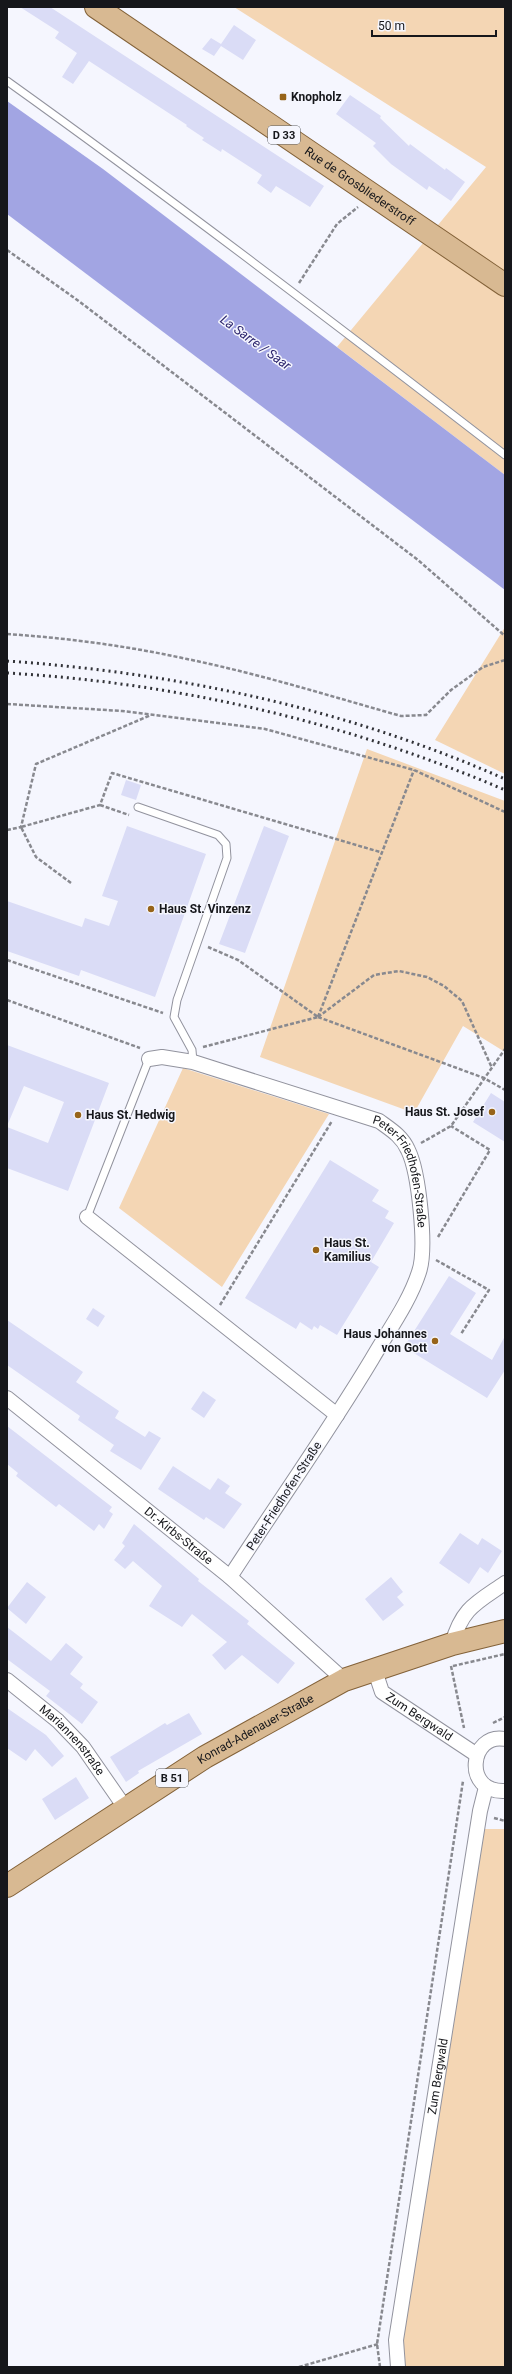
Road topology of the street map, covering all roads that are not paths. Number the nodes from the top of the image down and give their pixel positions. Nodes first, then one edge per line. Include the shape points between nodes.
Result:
1 (96, 7) edge
2 (7, 81) edge
3 (505, 285) edge
4 (505, 455) edge
5 (138, 807) road end
6 (193, 1056) junction
7 (149, 1060) joint
8 (88, 1218) joint
9 (7, 1398) edge
10 (337, 1415) junction
11 (230, 1577) junction
12 (505, 1583) edge
13 (505, 1631) edge
14 (452, 1644) junction
15 (376, 1675) junction
16 (7, 1680) edge
17 (344, 1680) junction
18 (505, 1739) edge
19 (477, 1755) junction
20 (486, 1787) junction
21 (505, 1791) edge
22 (126, 1809) junction
23 (7, 1886) edge
24 (398, 2367) edge

1 - 3 main road, Rue de Grosbliederstroff / D 33
2 - 4 lane via 294,292
5 - 6 lane via 218,835 226,844 227,858 177,1000 174,1017
6 - 7 street, Peter-Friedhofen-Straße via 162,1056
6 - 10 street, Peter-Friedhofen-Straße via 379,1121 396,1132 409,1150 416,1180 425,1254 420,1272 406,1301
7 - 8 lane
8 - 10 street
9 - 11 street, Dr.-Kirbs-Straße
10 - 11 street, Peter-Friedhofen-Straße
11 - 17 street, Dr.-Kirbs-Straße
12 - 14 street via 465,1612 458,1623
13 - 14 main road, Konrad-Adenauer-Straße / B 51
14 - 15 main road, Konrad-Adenauer-Straße / B 51
15 - 17 main road, Konrad-Adenauer-Straße / B 51
15 - 19 street, Zum Bergwald via 382,1692
16 - 22 street, Mariannenstraße via 58,1722 83,1747
17 - 22 main road, Konrad-Adenauer-Straße / B 51 via 205,1757
18 - 19 street via 492,1740 483,1746
19 - 20 street via 475,1769
20 - 21 street
20 - 24 street, Zum Bergwald via 396,2340
22 - 23 main road, Konrad-Adenauer-Straße / B 51

